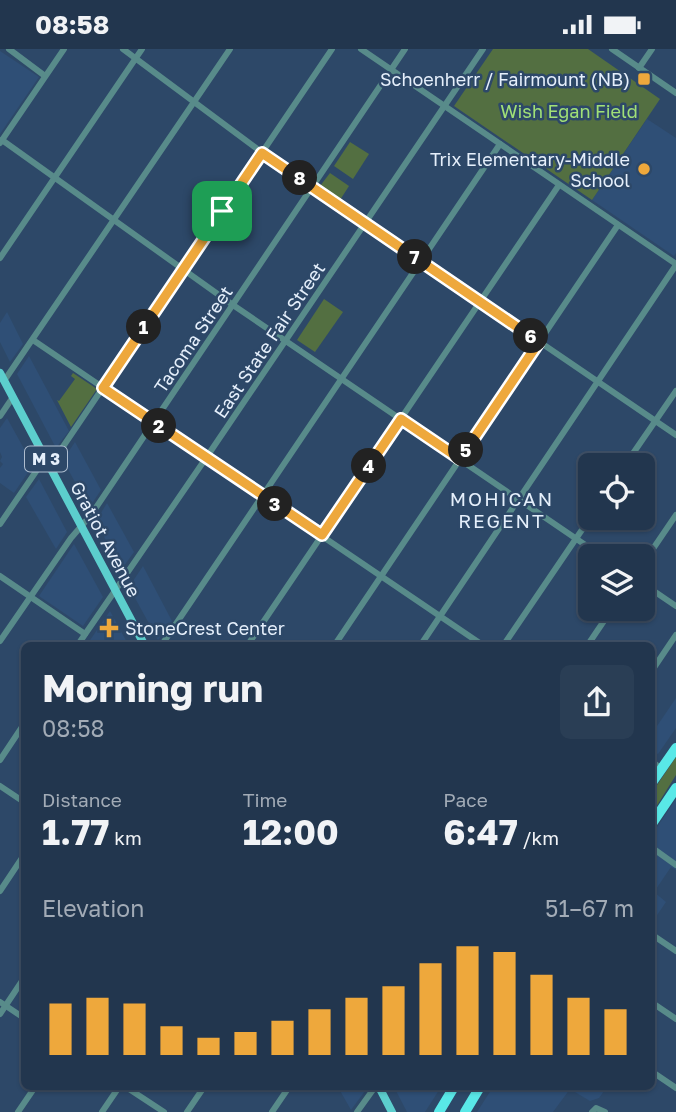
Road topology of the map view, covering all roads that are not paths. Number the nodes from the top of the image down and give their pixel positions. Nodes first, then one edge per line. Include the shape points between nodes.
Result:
1 (9, 49) edge
2 (64, 49) edge
3 (123, 49) edge
4 (142, 49) edge
5 (230, 49) edge
6 (332, 49) edge
7 (361, 49) edge
8 (405, 49) edge
9 (483, 49) edge
10 (612, 49) edge
11 (652, 49) edge
12 (136, 58) junction
13 (639, 68) junction
14 (391, 70) junction
15 (45, 76) junction
16 (676, 93) edge
17 (194, 102) junction
18 (444, 106) junction
19 (1, 141) edge
20 (500, 144) junction
21 (262, 153) junction
22 (54, 178) junction
23 (559, 184) junction
24 (312, 187) junction
25 (114, 221) junction
26 (365, 224) junction
27 (618, 225) junction
28 (0, 258) edge
29 (421, 261) junction
30 (676, 265) edge
31 (183, 270) junction
32 (480, 302) junction
33 (233, 305) junction
34 (33, 339) junction
35 (286, 340) junction
36 (539, 342) junction
37 (2, 377) edge
38 (342, 378) junction
39 (598, 381) junction
40 (103, 388) junction
41 (676, 391) edge
42 (13, 397) junction
43 (0, 416) edge
44 (401, 419) junction
45 (656, 421) junction
46 (154, 422) junction
47 (676, 435) edge
48 (633, 453) edge
49 (206, 458) junction
50 (460, 459) junction
51 (48, 462) junction
52 (262, 496) junction
53 (519, 499) junction
54 (676, 515) edge
55 (0, 524) edge
56 (81, 525) junction
57 (582, 530) edge
58 (322, 535) junction
59 (576, 538) junction
60 (585, 544) edge
61 (655, 546) edge
62 (0, 576) edge
63 (381, 576) junction
64 (116, 590) junction
65 (655, 592) edge
66 (30, 597) junction
67 (676, 606) edge
68 (440, 616) junction
69 (604, 621) edge
70 (85, 634) junction
71 (676, 635) edge
72 (0, 641) edge
73 (80, 642) edge
74 (143, 642) edge
75 (164, 642) edge
76 (250, 642) edge
77 (337, 642) edge
78 (423, 642) edge
79 (478, 642) edge
80 (506, 642) edge
81 (590, 642) edge
82 (655, 666) edge
83 (21, 728) edge
84 (676, 748) edge
85 (0, 760) edge
86 (655, 764) edge
87 (662, 769) junction
88 (655, 779) edge
89 (0, 786) edge
90 (676, 788) edge
91 (21, 800) edge
92 (655, 819) edge
93 (655, 851) edge
94 (21, 860) edge
95 (676, 865) edge
96 (0, 891) edge
97 (655, 937) edge
98 (676, 951) edge
99 (21, 982) edge
100 (3, 1004) edge
101 (655, 1005) edge
102 (0, 1014) edge
103 (21, 1017) edge
104 (676, 1020) edge
105 (655, 1074) edge
106 (676, 1088) edge
107 (33, 1090) edge
108 (117, 1090) edge
109 (131, 1090) edge
110 (202, 1090) edge
111 (287, 1090) edge
112 (375, 1090) edge
113 (379, 1090) edge
114 (452, 1090) edge
115 (478, 1090) edge
116 (594, 1110) edge
117 (18, 1112) edge
118 (102, 1112) edge
119 (164, 1112) edge
120 (187, 1112) edge
121 (272, 1112) edge
122 (358, 1112) edge
123 (392, 1112) edge
124 (439, 1112) edge
125 (465, 1112) edge
126 (605, 1112) edge

1 - 15 street
2 - 15 street
3 - 12 street
4 - 12 street
5 - 17 street
6 - 21 street
7 - 14 street
8 - 14 street, Tacoma Street
9 - 18 street, East State Fair Street
10 - 13 street
11 - 13 street
12 - 17 street
12 - 22 street
13 - 16 street
14 - 18 street
14 - 24 street, Tacoma Street
15 - 19 street
17 - 21 street
17 - 25 street
18 - 20 street
18 - 26 street, East State Fair Street
19 - 22 street
20 - 23 street
20 - 29 street
21 - 24 street
21 - 31 street
22 - 25 street
22 - 28 street
23 - 27 street
23 - 32 street
24 - 26 street
24 - 33 street, Tacoma Street
25 - 31 street
25 - 34 street
26 - 29 street
26 - 35 street, East State Fair Street
27 - 30 street
27 - 36 street
29 - 32 street
29 - 38 street
30 - 39 street
31 - 33 street
31 - 40 street
32 - 36 street
32 - 44 street
33 - 35 street
33 - 46 street, Tacoma Street
34 - 37 street
34 - 40 street
35 - 38 street
35 - 49 street, East State Fair Street
36 - 39 street
36 - 50 street
37 - 42 main road, Gratiot Avenue / M 3
38 - 44 street
38 - 52 street
39 - 45 street
39 - 53 street
40 - 46 street
40 - 51 street
41 - 45 street
42 - 43 street
42 - 51 main road, Gratiot Avenue / M 3
44 - 50 street
44 - 58 street
45 - 47 street
45 - 48 street
46 - 49 street
46 - 56 street, Tacoma Street
49 - 52 street
49 - 64 street, East State Fair Street
50 - 53 street
50 - 63 street
51 - 55 street via 37,470
51 - 56 main road, Gratiot Avenue / M 3
52 - 58 street
52 - 75 street
53 - 59 street
53 - 68 street
54 - 61 street
56 - 64 main road, Gratiot Avenue / M 3
56 - 66 street, Tacoma Street
57 - 59 street
58 - 63 street
58 - 76 street
59 - 60 street
59 - 80 street
62 - 66 street
63 - 68 street
63 - 77 street
64 - 70 street, East State Fair Street
64 - 74 main road, Gratiot Avenue / M 3
65 - 67 street
66 - 70 street
66 - 72 street, Tacoma Street
68 - 78 street
68 - 79 street
69 - 81 street
70 - 73 street, East State Fair Street
71 - 82 street
83 - 85 street
84 - 87 highway
86 - 87 street
87 - 88 highway
89 - 91 street
90 - 92 highway
93 - 95 street
94 - 96 street
97 - 98 street
99 - 100 street
100 - 102 street
100 - 103 street
101 - 104 street
105 - 106 street
107 - 117 street
108 - 118 street
109 - 119 street
110 - 120 street
111 - 121 street
112 - 122 street
113 - 123 main road
114 - 124 highway
115 - 125 highway
116 - 126 street

